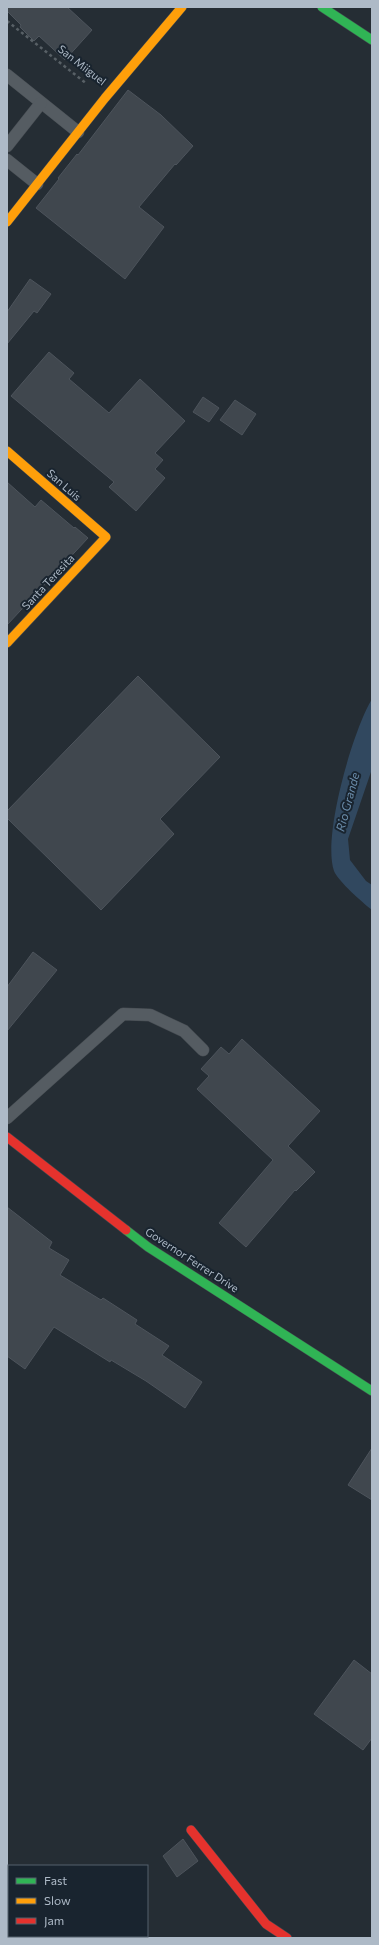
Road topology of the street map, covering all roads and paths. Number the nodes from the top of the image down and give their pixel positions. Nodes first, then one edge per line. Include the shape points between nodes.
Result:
1 (182, 7) edge
2 (322, 7) edge
3 (7, 22) edge
4 (372, 40) edge
5 (7, 75) edge
6 (105, 98) junction
7 (41, 103) junction
8 (78, 132) junction
9 (7, 146) edge
10 (7, 160) edge
11 (37, 184) junction
12 (7, 222) edge
13 (7, 451) edge
14 (106, 537) joint
15 (7, 643) edge
16 (203, 1050) dead end
17 (7, 1118) edge
18 (7, 1137) edge
19 (372, 1391) edge
20 (191, 1830) dead end
21 (287, 1938) edge

1 - 6 street, San Miiguel
2 - 4 street
3 - 6 path, San Miiguel
5 - 7 lane
6 - 8 street
7 - 8 lane
7 - 9 lane
8 - 11 street
10 - 11 lane
11 - 12 street
13 - 14 street, San Luis
14 - 15 street, Santa Teresita
16 - 17 lane via 184,1031 150,1015 123,1014
18 - 19 street, Governor Ferrer Drive via 148,1247
20 - 21 street via 266,1924

